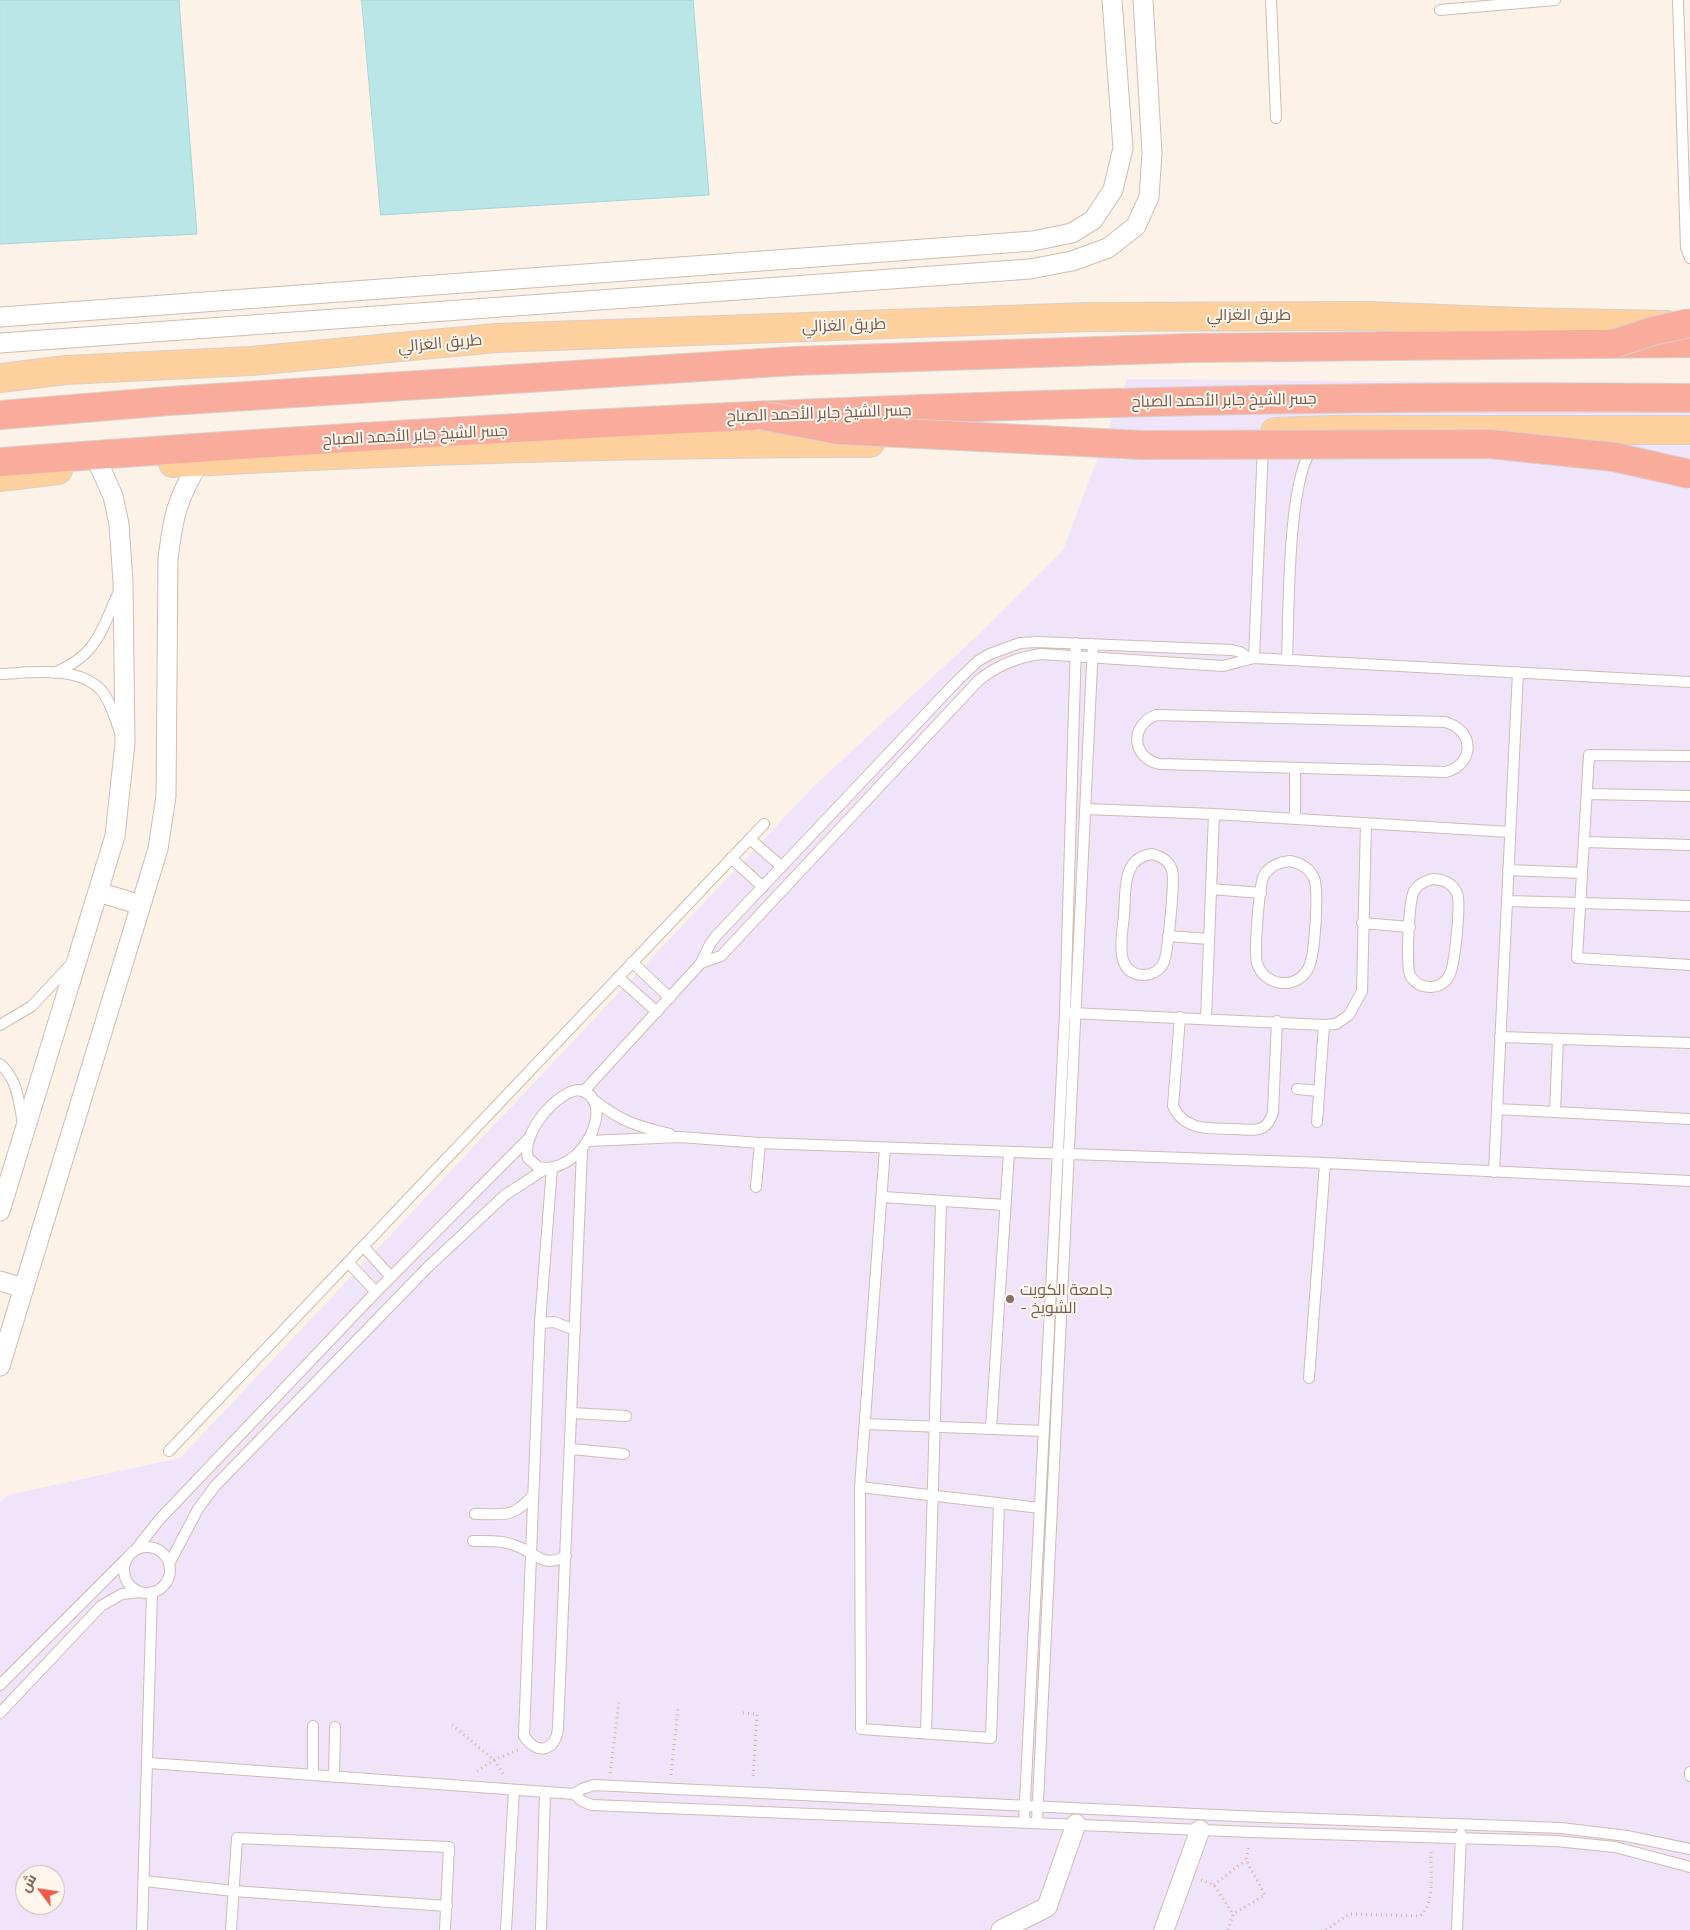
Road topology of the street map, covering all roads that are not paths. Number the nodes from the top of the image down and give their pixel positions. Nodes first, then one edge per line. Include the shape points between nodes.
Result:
1 (1112, 0) edge
2 (1143, 0) edge
3 (1272, 0) edge
4 (1555, 0) edge
5 (1678, 0) edge
6 (1440, 10) dead end
7 (1276, 118) dead end
8 (1690, 258) edge
9 (0, 317) edge
10 (1690, 324) edge
11 (0, 343) edge
12 (1616, 343) junction
13 (1690, 343) edge
14 (0, 378) edge
15 (1640, 397) junction
16 (1690, 398) edge
17 (1690, 412) edge
18 (0, 415) edge
19 (760, 415) junction
20 (1332, 430) junction
21 (1690, 430) edge
22 (1264, 433) junction
23 (200, 461) junction
24 (0, 462) edge
25 (100, 467) junction
26 (1690, 474) edge
27 (0, 477) edge
28 (123, 582) junction
29 (1076, 643) junction
30 (1093, 644) junction
31 (1076, 657) junction
32 (1092, 658) junction
33 (1251, 658) junction
34 (1287, 660) junction
35 (1518, 672) junction
36 (53, 673) junction
37 (0, 674) edge
38 (1690, 682) edge
39 (125, 743) junction
40 (1690, 756) edge
41 (1295, 768) junction
42 (1587, 794) junction
43 (1690, 796) edge
44 (1085, 809) junction
45 (1214, 814) junction
46 (1295, 818) junction
47 (1366, 823) junction
48 (764, 824) dead end
49 (1510, 832) junction
50 (750, 839) junction
51 (1584, 842) junction
52 (1690, 845) edge
53 (731, 858) junction
54 (782, 867) junction
55 (1508, 870) junction
56 (1582, 873) junction
57 (763, 887) junction
58 (1211, 889) junction
59 (98, 892) junction
60 (1261, 893) junction
61 (1507, 901) junction
62 (1580, 903) junction
63 (141, 906) junction
64 (1690, 906) edge
65 (1362, 923) junction
66 (1410, 927) junction
67 (1168, 936) junction
68 (1209, 938) junction
69 (79, 954) junction
70 (632, 962) junction
71 (701, 963) junction
72 (1690, 964) edge
73 (618, 977) junction
74 (670, 998) junction
75 (657, 1012) junction
76 (1076, 1012) junction
77 (1065, 1013) junction
78 (1180, 1018) junction
79 (1206, 1018) junction
80 (1277, 1021) junction
81 (0, 1025) edge
82 (1324, 1025) junction
83 (1500, 1037) junction
84 (1558, 1039) junction
85 (1690, 1043) edge
86 (0, 1064) edge
87 (1297, 1089) dead end
88 (584, 1091) junction
89 (1319, 1091) junction
90 (595, 1101) junction
91 (1497, 1109) junction
92 (1555, 1112) junction
93 (1690, 1118) edge
94 (1318, 1122) dead end
95 (24, 1131) junction
96 (680, 1137) junction
97 (529, 1138) junction
98 (588, 1141) junction
99 (760, 1143) junction
100 (885, 1148) junction
101 (582, 1151) junction
102 (1009, 1152) junction
103 (1057, 1154) junction
104 (1070, 1154) junction
105 (1325, 1164) junction
106 (548, 1168) junction
107 (1494, 1172) junction
108 (1690, 1181) edge
109 (756, 1187) dead end
110 (883, 1197) junction
111 (941, 1201) junction
112 (1005, 1205) junction
113 (0, 1211) edge
114 (364, 1246) junction
115 (348, 1262) junction
116 (391, 1277) junction
117 (0, 1281) edge
118 (24, 1288) junction
119 (376, 1292) junction
120 (540, 1324) junction
121 (575, 1330) junction
122 (0, 1366) edge
123 (1309, 1378) dead end
124 (572, 1413) junction
125 (626, 1416) dead end
126 (865, 1424) junction
127 (936, 1427) junction
128 (991, 1429) junction
129 (1044, 1431) junction
130 (570, 1450) junction
131 (169, 1451) dead end
132 (624, 1454) dead end
133 (860, 1487) junction
134 (532, 1495) junction
135 (932, 1495) junction
136 (1000, 1503) junction
137 (1040, 1508) junction
138 (475, 1514) dead end
139 (473, 1542) dead end
140 (137, 1548) junction
141 (530, 1554) junction
142 (566, 1556) junction
143 (126, 1559) junction
144 (169, 1564) junction
145 (140, 1592) junction
146 (152, 1592) junction
147 (0, 1684) edge
148 (0, 1713) edge
149 (313, 1726) dead end
150 (335, 1727) dead end
151 (926, 1733) junction
152 (149, 1763) junction
153 (1690, 1772) edge
154 (313, 1775) junction
155 (334, 1776) junction
156 (1690, 1776) edge
157 (514, 1790) junction
158 (545, 1792) junction
159 (574, 1794) junction
160 (1025, 1805) junction
161 (1038, 1806) junction
162 (1024, 1822) junction
163 (1037, 1822) junction
164 (1076, 1824) junction
165 (1461, 1825) junction
166 (1200, 1830) junction
167 (1461, 1840) junction
168 (1690, 1849) edge
169 (1690, 1867) edge
170 (144, 1881) junction
171 (232, 1891) junction
172 (447, 1906) junction
173 (142, 1930) edge
174 (231, 1930) edge
175 (445, 1930) edge
176 (506, 1930) edge
177 (541, 1930) edge
178 (1001, 1930) edge
179 (1164, 1930) edge
180 (1457, 1930) edge

1 - 9 street via 1123,148 1113,190 1093,220 1072,233 1033,241
2 - 11 street via 1152,153 1148,197 1136,226 1108,248 1072,262 1030,270
3 - 7 lane
4 - 6 lane
5 - 8 lane via 1686,248
10 - 12 highway, bridge
10 - 14 main road, طريق الغزالي via 1369,316 1086,317 496,338 251,361 66,370
12 - 13 highway
12 - 18 highway via 1190,348 794,361 169,401
15 - 16 highway
15 - 17 highway via 1656,406
15 - 19 highway, جسر الشيخ جابر الأحمد الصباح, bridge via 1249,398
19 - 24 highway, جسر الشيخ جابر الأحمد الصباح
19 - 26 highway, bridge via 839,430 1142,445 1490,444 1614,457
20 - 21 main road
20 - 22 main road
20 - 34 lane via 1305,459 1295,498
22 - 23 main road via 903,443 675,444
22 - 33 lane
23 - 25 main road
23 - 63 street via 182,490 172,525 168,559 166,796 158,849
25 - 27 main road
25 - 28 street via 113,496 119,524
28 - 36 lane via 89,652 74,664
28 - 39 street
29 - 30 lane
29 - 31 lane
29 - 54 lane via 1020,644 1003,648 978,662
30 - 32 lane
30 - 33 lane via 1232,650
31 - 32 lane
31 - 71 lane via 1028,655 1002,664 984,676 721,956
31 - 77 lane
32 - 33 lane via 1223,666
32 - 44 lane
33 - 34 lane
34 - 35 lane
35 - 38 lane
35 - 49 lane
36 - 37 lane
36 - 39 lane via 91,682 102,691
39 - 59 street via 115,836
40 - 42 lane via 1589,755
41 - 41 lane via 1446,772 1460,766 1467,744 1460,729 1445,722 1165,715 1148,718 1136,740 1141,754 1159,764
41 - 46 lane
42 - 43 lane
42 - 51 lane
44 - 45 lane
44 - 76 lane
45 - 46 lane
45 - 58 lane
46 - 47 lane
47 - 49 lane
47 - 65 lane
48 - 50 lane
49 - 55 lane
50 - 53 lane
50 - 54 lane
51 - 52 lane
51 - 56 lane
53 - 57 lane
53 - 70 lane
54 - 57 lane
55 - 56 lane
55 - 61 lane
56 - 62 lane
57 - 71 lane via 716,936
58 - 60 lane
58 - 68 lane
59 - 63 street
59 - 69 street
60 - 60 lane via 1265,874 1282,862 1297,862 1314,878 1312,958 1305,974 1291,982 1274,982 1257,963
61 - 62 lane
61 - 83 lane
62 - 64 lane
62 - 72 lane via 1577,958
63 - 118 street
65 - 66 lane
65 - 82 lane via 1362,991 1349,1016 1336,1024
66 - 66 lane via 1412,899 1419,885 1440,879 1452,886 1458,900 1452,970 1440,985 1420,985 1410,976
67 - 67 lane via 1165,960 1156,972 1141,975 1124,964 1121,950 1127,875 1133,862 1145,855 1159,856 1172,871
67 - 68 lane
68 - 79 lane
69 - 81 lane via 37,1002
69 - 95 street
70 - 73 lane
70 - 74 lane
71 - 74 lane
73 - 75 lane
73 - 114 lane
74 - 75 lane
75 - 88 lane
76 - 77 lane
76 - 78 lane
76 - 104 lane
77 - 103 lane
78 - 79 lane
78 - 80 lane via 1173,1106 1180,1117 1190,1125 1258,1130 1272,1117
79 - 80 lane
80 - 82 lane
82 - 89 lane
83 - 84 lane
83 - 91 lane
84 - 85 lane
84 - 92 lane
86 - 95 lane via 17,1087
87 - 89 lane
88 - 90 lane
88 - 97 lane via 572,1091 555,1102
89 - 94 lane
90 - 96 lane via 616,1118 630,1124
90 - 98 lane via 595,1120
91 - 92 lane
91 - 107 lane
92 - 93 lane
95 - 113 street
96 - 98 lane
96 - 99 lane
97 - 106 lane via 526,1144 528,1158 532,1164
97 - 116 lane
98 - 101 lane
99 - 100 lane
99 - 109 lane
100 - 102 lane
100 - 110 lane
101 - 106 lane via 568,1162
101 - 121 lane
102 - 103 lane
102 - 112 lane
103 - 104 lane
103 - 129 lane
104 - 105 lane
104 - 161 lane
105 - 107 lane
105 - 123 lane
106 - 120 lane
106 - 144 lane via 505,1195 429,1266 215,1486 198,1509
107 - 108 lane
110 - 111 lane
110 - 126 lane
111 - 112 lane
111 - 127 lane
112 - 128 lane
114 - 115 lane
114 - 116 lane
115 - 119 lane
115 - 131 lane
116 - 119 lane
117 - 118 street
118 - 122 street
119 - 140 lane via 159,1520
120 - 121 lane via 554,1322
120 - 134 lane
121 - 124 lane
124 - 125 lane
124 - 130 lane
126 - 127 lane
126 - 133 lane
127 - 128 lane
127 - 135 lane
128 - 129 lane
129 - 137 lane
130 - 132 lane
130 - 142 lane
133 - 135 lane
133 - 151 lane via 862,1729
134 - 138 lane via 522,1508 507,1515
134 - 141 lane
135 - 136 lane
135 - 151 lane
136 - 137 lane
136 - 151 lane via 991,1738
137 - 160 lane
139 - 141 lane via 501,1542 520,1547
140 - 143 lane
140 - 144 lane via 153,1547 166,1557
141 - 142 lane via 552,1561
141 - 142 lane via 524,1736 530,1746 540,1749 550,1746 557,1738
143 - 145 lane via 124,1576 127,1583
143 - 147 lane
144 - 146 lane via 168,1580 163,1587
145 - 146 lane
145 - 148 lane via 122,1594 101,1606
146 - 152 lane
149 - 154 lane
150 - 155 lane
152 - 154 lane
152 - 170 lane
153 - 156 lane
154 - 155 lane
155 - 157 lane
157 - 158 lane
157 - 176 lane
158 - 159 lane
158 - 177 lane
159 - 160 lane via 588,1786 608,1786
159 - 162 lane via 592,1805
160 - 161 lane
160 - 162 lane
161 - 163 lane
161 - 165 lane
162 - 163 lane
163 - 164 lane
164 - 166 lane
164 - 178 street via 1047,1907
165 - 167 lane
165 - 168 lane via 1592,1831
166 - 167 lane
166 - 179 street
167 - 169 lane via 1587,1843 1643,1853
167 - 180 lane
170 - 171 lane
170 - 173 lane
171 - 172 lane
171 - 172 lane via 237,1838 449,1847
171 - 174 lane
172 - 175 lane

